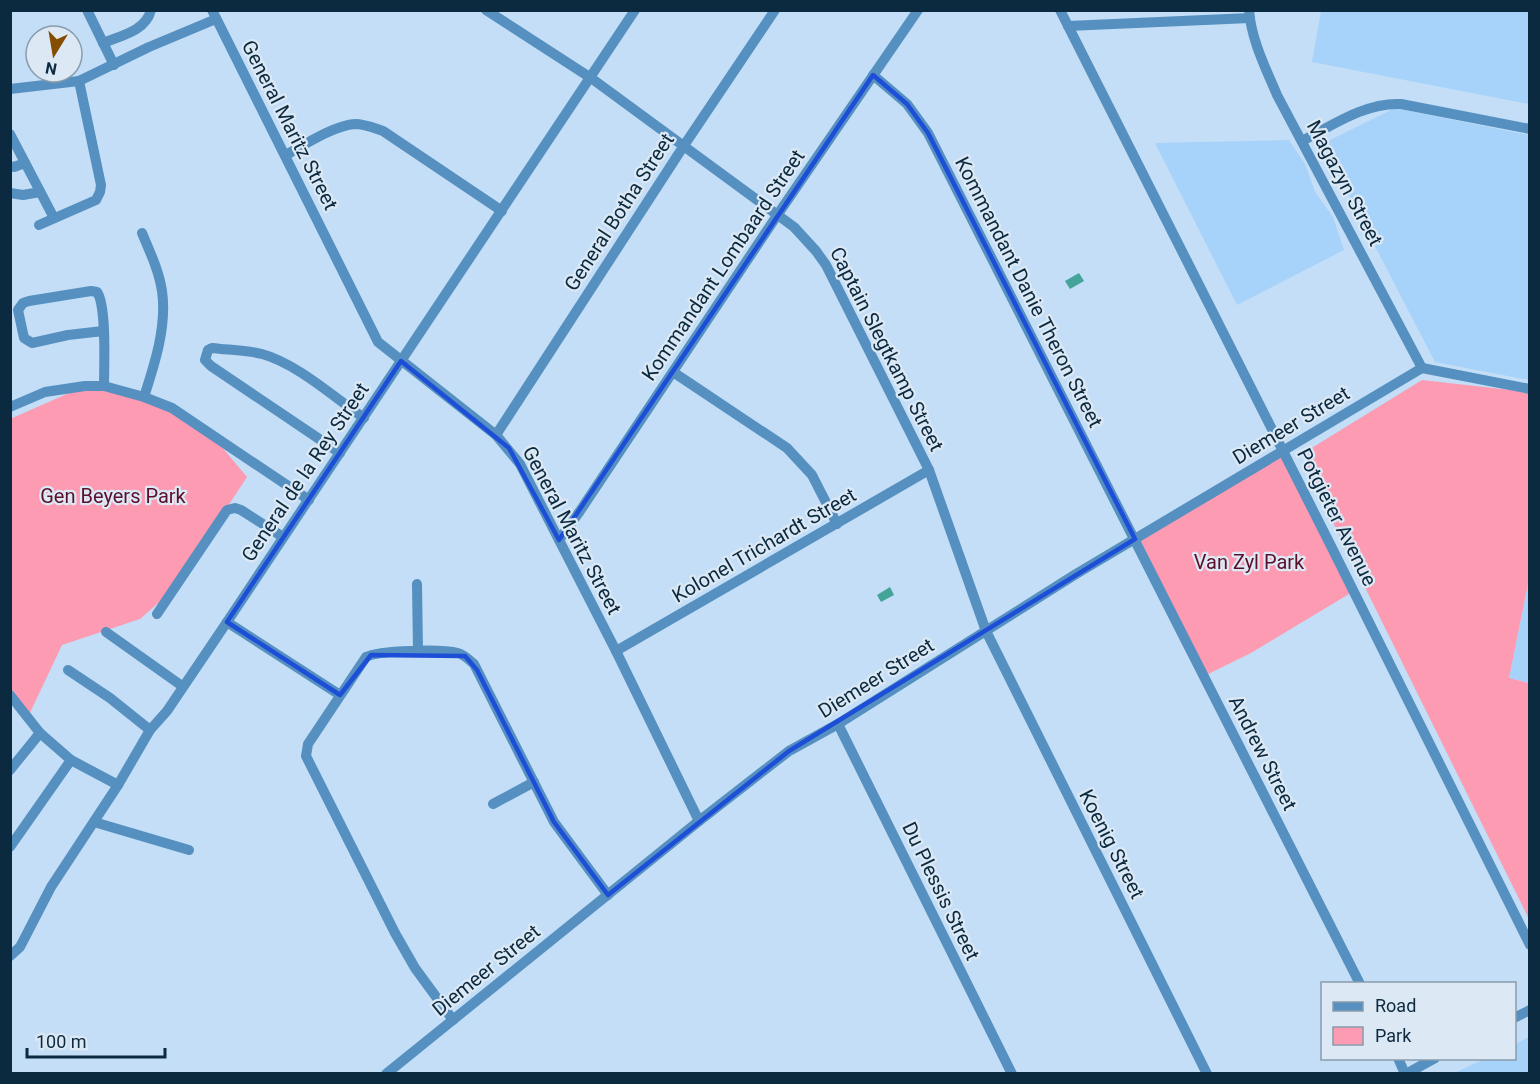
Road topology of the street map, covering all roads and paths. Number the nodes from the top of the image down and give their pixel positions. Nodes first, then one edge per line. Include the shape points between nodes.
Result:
1 (87, 10) edge
2 (151, 10) edge
3 (486, 10) edge
4 (635, 10) edge
5 (775, 10) edge
6 (918, 10) edge
7 (1060, 10) edge
8 (1250, 14) edge
9 (214, 15) edge
10 (1068, 26) junction
11 (103, 43) junction
12 (114, 65) junction
13 (873, 75) junction
14 (591, 78) junction
15 (84, 79) edge
16 (53, 84) edge
17 (80, 84) edge
18 (10, 89) edge
19 (1530, 129) edge
20 (10, 134) edge
21 (1302, 141) junction
22 (683, 147) junction
23 (286, 155) junction
24 (25, 163) junction
25 (10, 166) edge
26 (40, 192) junction
27 (10, 193) edge
28 (502, 211) junction
29 (778, 214) junction
30 (54, 218) junction
31 (39, 225) dead end
32 (142, 233) dead end
33 (103, 331) junction
34 (401, 361) junction
35 (1422, 368) junction
36 (673, 372) junction
37 (104, 386) junction
38 (1530, 389) edge
39 (144, 397) junction
40 (10, 407) edge
41 (364, 418) junction
42 (496, 435) junction
43 (1283, 450) junction
44 (340, 453) junction
45 (929, 470) junction
46 (309, 500) junction
47 (837, 524) junction
48 (283, 537) junction
49 (1135, 539) junction
50 (559, 540) junction
51 (417, 584) dead end
52 (157, 614) dead end
53 (227, 622) junction
54 (986, 631) junction
55 (106, 632) dead end
56 (616, 651) junction
57 (418, 652) junction
58 (68, 670) dead end
59 (182, 686) junction
60 (10, 695) edge
61 (340, 695) junction
62 (838, 724) junction
63 (150, 730) junction
64 (40, 733) junction
65 (71, 760) junction
66 (10, 770) edge
67 (534, 782) junction
68 (118, 785) junction
69 (493, 804) dead end
70 (699, 821) junction
71 (94, 822) junction
72 (10, 847) edge
73 (189, 850) dead end
74 (608, 895) junction
75 (1530, 945) edge
76 (10, 956) edge
77 (1359, 982) edge
78 (1530, 1011) edge
79 (1516, 1018) edge
80 (453, 1020) junction
81 (1399, 1060) edge
82 (1433, 1060) edge
83 (386, 1074) edge
84 (1012, 1074) edge
85 (1207, 1074) edge
86 (1406, 1074) edge

1 - 11 street
2 - 11 street via 141,27
3 - 14 street, Captain Slegtkamp Street
4 - 14 street, General de la Rey Street
5 - 22 street, General Botha Street
6 - 13 street, Kommandant Lombaard Street
7 - 10 street, Potgieter Avenue
8 - 10 street
8 - 21 street, Magazyn Street via 1277,95
9 - 12 street
9 - 23 street, General Maritz Street
10 - 43 street, Potgieter Avenue
11 - 12 street
12 - 15 street
13 - 29 street, Kommandant Lombaard Street
13 - 49 street, Kommandant Danie Theron Street via 907,104 928,133
14 - 22 street, Captain Slegtkamp Street
14 - 28 street, General de la Rey Street
16 - 18 street
17 - 30 street via 100,192 94,201
19 - 21 street via 1390,104 1367,108
20 - 24 street
21 - 35 street, Magazyn Street
22 - 29 street, Captain Slegtkamp Street
22 - 42 street, General Botha Street
23 - 28 street via 338,129 365,125 383,131
23 - 34 street, General Maritz Street via 374,334
24 - 25 street
24 - 26 street
26 - 27 street
26 - 30 street
28 - 34 street, General de la Rey Street
29 - 36 street, Kommandant Lombaard Street
29 - 45 street, Captain Slegtkamp Street via 805,238 826,265
30 - 31 street
32 - 39 street via 162,288 163,306 158,345
33 - 33 street via 32,343 24,338 18,310 29,301 95,291 101,299
33 - 37 street
34 - 41 street, General de la Rey Street
34 - 42 street, General Maritz Street
35 - 38 street
35 - 43 street, Diemeer Street
36 - 47 street via 788,448 812,475
36 - 50 street, Kommandant Lombaard Street
37 - 39 street
37 - 40 street via 63,388
39 - 46 street via 172,408
41 - 44 street, General de la Rey Street
41 - 44 street via 279,361 257,353 208,350 208,364
42 - 50 street, General Maritz Street via 520,464
43 - 49 street, Diemeer Street
43 - 75 street, Potgieter Avenue
44 - 46 street, General de la Rey Street
45 - 47 street, Kolonel Trichardt Street
45 - 54 street, Captain Slegtkamp Street
46 - 48 street, General de la Rey Street
47 - 56 street, Kolonel Trichardt Street
48 - 52 street via 242,510 227,510
48 - 53 street, General de la Rey Street
49 - 54 street, Diemeer Street
49 - 77 street, Andrew Street
50 - 56 street, General Maritz Street
51 - 57 street
53 - 59 street, General de la Rey Street
53 - 61 street
54 - 62 street, Diemeer Street
54 - 85 street, Koenig Street
55 - 59 street
56 - 70 street, General Maritz Street
57 - 61 street via 366,657
57 - 67 street via 454,652 474,664
58 - 63 street
59 - 63 street, General de la Rey Street
60 - 64 street
61 - 80 street via 308,744 308,763 395,933
62 - 70 street, Diemeer Street via 783,755
62 - 84 street, Du Plessis Street
63 - 68 street, General de la Rey Street
64 - 65 street
64 - 66 street
65 - 68 street
65 - 72 street
67 - 69 street
67 - 74 street via 558,829
68 - 71 street, General de la Rey Street
70 - 74 street, Diemeer Street
71 - 73 street
71 - 76 street, General de la Rey Street via 51,887 20,947
74 - 80 street, Diemeer Street
78 - 79 street
80 - 83 street, Diemeer Street
81 - 86 street
82 - 86 street

